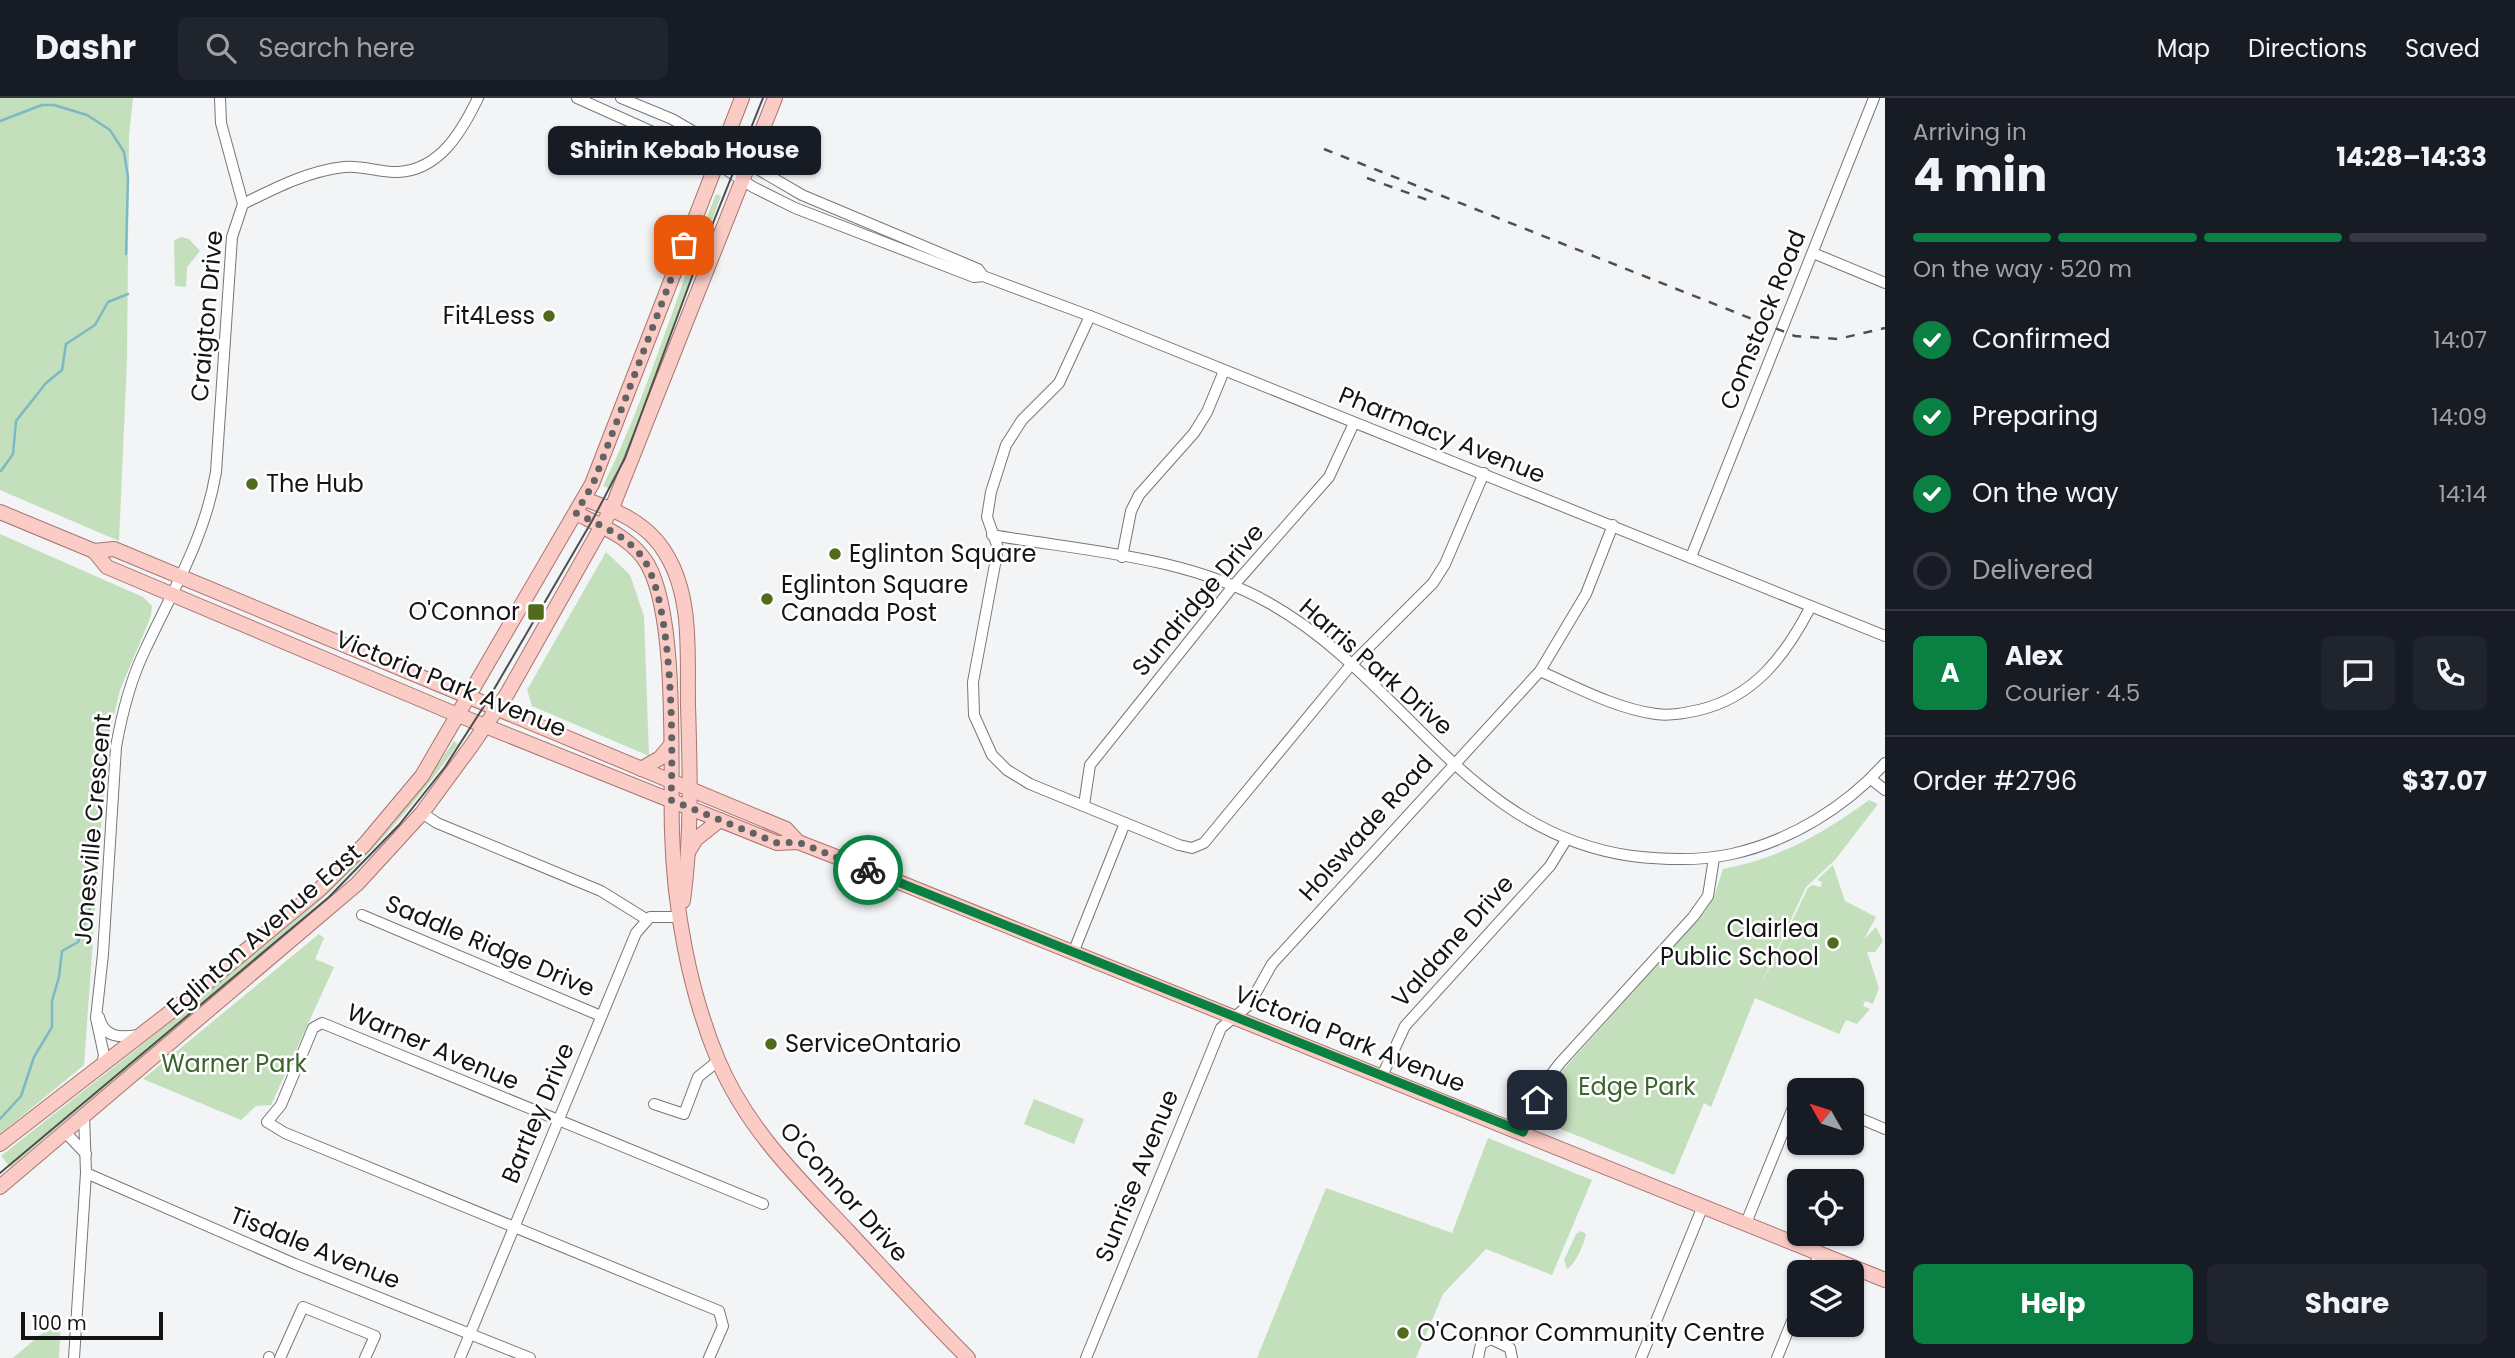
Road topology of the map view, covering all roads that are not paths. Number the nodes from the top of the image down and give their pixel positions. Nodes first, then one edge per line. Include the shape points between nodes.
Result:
1 (220, 98) edge
2 (478, 98) edge
3 (577, 98) edge
4 (621, 98) edge
5 (742, 98) edge
6 (775, 98) edge
7 (1874, 98) edge
8 (722, 149) junction
9 (717, 164) junction
10 (748, 166) junction
11 (741, 180) junction
12 (243, 204) junction
13 (1813, 253) junction
14 (983, 276) junction
15 (1885, 283) edge
16 (1090, 316) junction
17 (1224, 371) junction
18 (1354, 423) junction
19 (1484, 473) junction
20 (584, 499) junction
21 (612, 508) junction
22 (0, 512) edge
23 (576, 513) junction
24 (1613, 525) junction
25 (603, 527) junction
26 (992, 535) junction
27 (94, 551) junction
28 (1122, 557) junction
29 (1691, 557) junction
30 (181, 579) junction
31 (1234, 585) junction
32 (174, 594) junction
33 (1810, 608) junction
34 (1885, 636) edge
35 (1350, 666) junction
36 (1540, 671) junction
37 (470, 697) junction
38 (497, 708) junction
39 (459, 716) junction
40 (486, 725) junction
41 (670, 746) junction
42 (690, 755) junction
43 (1453, 763) junction
44 (1885, 763) edge
45 (641, 769) junction
46 (1871, 779) junction
47 (672, 782) junction
48 (690, 790) junction
49 (1885, 790) edge
50 (671, 800) junction
51 (717, 801) junction
52 (1084, 806) junction
53 (690, 807) junction
54 (422, 813) junction
55 (720, 820) junction
56 (1125, 823) junction
57 (1566, 840) junction
58 (798, 842) junction
59 (686, 857) junction
60 (1714, 858) junction
61 (362, 915) dead end
62 (680, 917) junction
63 (646, 919) junction
64 (1073, 953) junction
65 (98, 1010) junction
66 (601, 1016) junction
67 (1236, 1018) junction
68 (139, 1035) junction
69 (718, 1061) junction
70 (102, 1064) junction
71 (1382, 1076) junction
72 (654, 1104) dead end
73 (84, 1114) junction
74 (1864, 1120) edge
75 (558, 1122) junction
76 (1787, 1122) edge
77 (1885, 1129) edge
78 (64, 1131) junction
79 (1523, 1132) junction
80 (0, 1144) edge
81 (86, 1154) junction
82 (86, 1173) junction
83 (0, 1187) edge
84 (762, 1204) dead end
85 (1703, 1206) junction
86 (1746, 1223) junction
87 (513, 1228) junction
88 (1819, 1254) junction
89 (1817, 1260) edge
90 (1885, 1280) edge
91 (1787, 1333) edge
92 (470, 1334) junction
93 (74, 1358) edge
94 (280, 1358) edge
95 (365, 1358) edge
96 (460, 1358) edge
97 (530, 1358) edge
98 (709, 1358) edge
99 (968, 1358) edge
100 (1086, 1358) edge
101 (1478, 1358) edge
102 (1512, 1358) edge
103 (1641, 1358) edge
104 (1777, 1358) edge

1 - 12 street via 221,123
2 - 12 street, Craigton Drive via 462,132 430,160 397,172 359,166 321,171
3 - 9 street, Pharmacy Avenue
4 - 8 street, Pharmacy Avenue via 671,119
5 - 8 main road, Eglinton Avenue East
6 - 10 main road, Eglinton Avenue East
7 - 13 street, Comstock Road
8 - 9 main road, Eglinton Avenue East
8 - 10 street, Pharmacy Avenue
9 - 11 street, Pharmacy Avenue
9 - 20 main road, Eglinton Avenue East
10 - 11 main road, Eglinton Avenue East
10 - 14 street, Pharmacy Avenue via 802,195 978,269
11 - 14 street, Pharmacy Avenue via 855,233 974,277
11 - 21 main road, Eglinton Avenue East
12 - 30 street, Craigton Drive via 232,237 216,472 207,516
13 - 15 street
13 - 29 street, Comstock Road
14 - 16 street, Pharmacy Avenue
16 - 17 street, Pharmacy Avenue
16 - 26 street via 1059,383 1022,420 1006,445 987,517
17 - 18 street, Pharmacy Avenue
17 - 28 street via 1194,433 1139,495
18 - 19 street, Pharmacy Avenue
18 - 31 street, Sundridge Drive via 1329,477
19 - 24 street, Pharmacy Avenue
19 - 35 street via 1433,583
20 - 21 main road
20 - 23 main road, Eglinton Avenue East
21 - 25 main road, Eglinton Avenue East
21 - 42 main road via 656,539 678,579 687,640
22 - 27 main road, Victoria Park Avenue
23 - 25 main road
23 - 37 main road, Eglinton Avenue East
24 - 29 street, Pharmacy Avenue
24 - 36 street, Holswade Road via 1586,594
25 - 38 main road, Eglinton Avenue East
25 - 41 main road via 640,553 656,584 667,666
26 - 28 street, Harris Park Drive
26 - 52 street via 998,548 971,697 976,725 992,755 1007,770
27 - 30 main road, Victoria Park Avenue via 114,549
27 - 32 main road, Victoria Park Avenue via 107,567
28 - 31 street, Harris Park Drive
29 - 33 street, Pharmacy Avenue
30 - 32 street, Jonesville Crescent
30 - 37 main road, Victoria Park Avenue
31 - 35 street, Harris Park Drive via 1289,615
31 - 52 street, Sundridge Drive via 1090,765
32 - 39 main road, Victoria Park Avenue
32 - 65 street, Jonesville Crescent via 145,649 122,715 113,780
33 - 34 street, Pharmacy Avenue
33 - 36 street via 1780,658 1753,687 1716,706 1658,715
35 - 43 street, Harris Park Drive
35 - 56 street via 1204,843 1192,848 1179,845
36 - 43 street, Holswade Road
37 - 38 main road, Victoria Park Avenue
37 - 39 main road, Eglinton Avenue East
38 - 40 main road, Eglinton Avenue East
38 - 45 main road, Victoria Park Avenue
39 - 40 main road, Victoria Park Avenue
39 - 68 main road, Eglinton Avenue East via 422,776 321,888
40 - 50 main road, Victoria Park Avenue
40 - 54 main road, Eglinton Avenue East
41 - 45 main road
41 - 47 main road
42 - 48 main road
42 - 51 main road via 698,778
43 - 57 street, Harris Park Drive via 1513,813
43 - 67 street, Holswade Road via 1272,964 1249,1005
44 - 46 street, Harris Park Drive
45 - 47 main road, Victoria Park Avenue
46 - 49 street
46 - 60 street, Harris Park Drive via 1832,810 1781,838
47 - 48 main road, Victoria Park Avenue
47 - 50 main road
48 - 51 main road, Victoria Park Avenue
48 - 53 main road
50 - 53 main road, Victoria Park Avenue
50 - 62 main road, O'Connor Drive
51 - 58 main road, Victoria Park Avenue via 786,829
52 - 56 street
53 - 55 main road, Victoria Park Avenue
53 - 59 main road, O'Connor Drive
54 - 63 street via 601,891
54 - 73 main road, Eglinton Avenue East via 357,884
55 - 58 main road, Victoria Park Avenue via 777,843
55 - 59 main road via 696,839
56 - 64 street
57 - 60 street, Harris Park Drive via 1652,859
57 - 71 street, Valdane Drive via 1550,866 1405,1026
58 - 64 main road, Victoria Park Avenue
59 - 62 main road, O'Connor Drive
60 - 79 street via 1708,896 1560,1063 1543,1085
61 - 66 street, Saddle Ridge Drive
62 - 63 street
62 - 69 main road, O'Connor Drive via 703,1020
63 - 66 street, Bartley Drive
64 - 67 main road, Victoria Park Avenue
65 - 68 street via 102,1027 111,1034
65 - 70 street, Jonesville Crescent
66 - 75 street, Bartley Drive
67 - 71 main road, Victoria Park Avenue
67 - 100 street, Sunrise Avenue via 1220,1028
68 - 70 main road, Eglinton Avenue East
69 - 72 street via 698,1077 684,1114
69 - 99 main road, O'Connor Drive via 739,1103 788,1170
70 - 80 main road, Eglinton Avenue East
71 - 79 main road, Victoria Park Avenue
73 - 78 main road, Eglinton Avenue East
73 - 81 street
74 - 77 street
75 - 84 street, Warner Avenue
75 - 87 street, Bartley Drive
75 - 87 street, Warner Avenue via 321,1023 313,1028 281,1105 267,1122
76 - 86 street
78 - 81 street
78 - 83 main road, Eglinton Avenue East
79 - 85 main road, Victoria Park Avenue
81 - 82 street
82 - 92 street, Tisdale Avenue
82 - 93 street
85 - 86 main road, Victoria Park Avenue
85 - 103 street
86 - 88 main road, Victoria Park Avenue
87 - 92 street, Bartley Drive
87 - 98 street via 719,1311 723,1326
88 - 89 street
88 - 90 main road, Victoria Park Avenue
91 - 104 street
92 - 96 street, Bartley Drive
92 - 97 street, Tisdale Avenue
94 - 95 street via 303,1307 375,1336
101 - 102 street via 1481,1344 1491,1339 1510,1348

